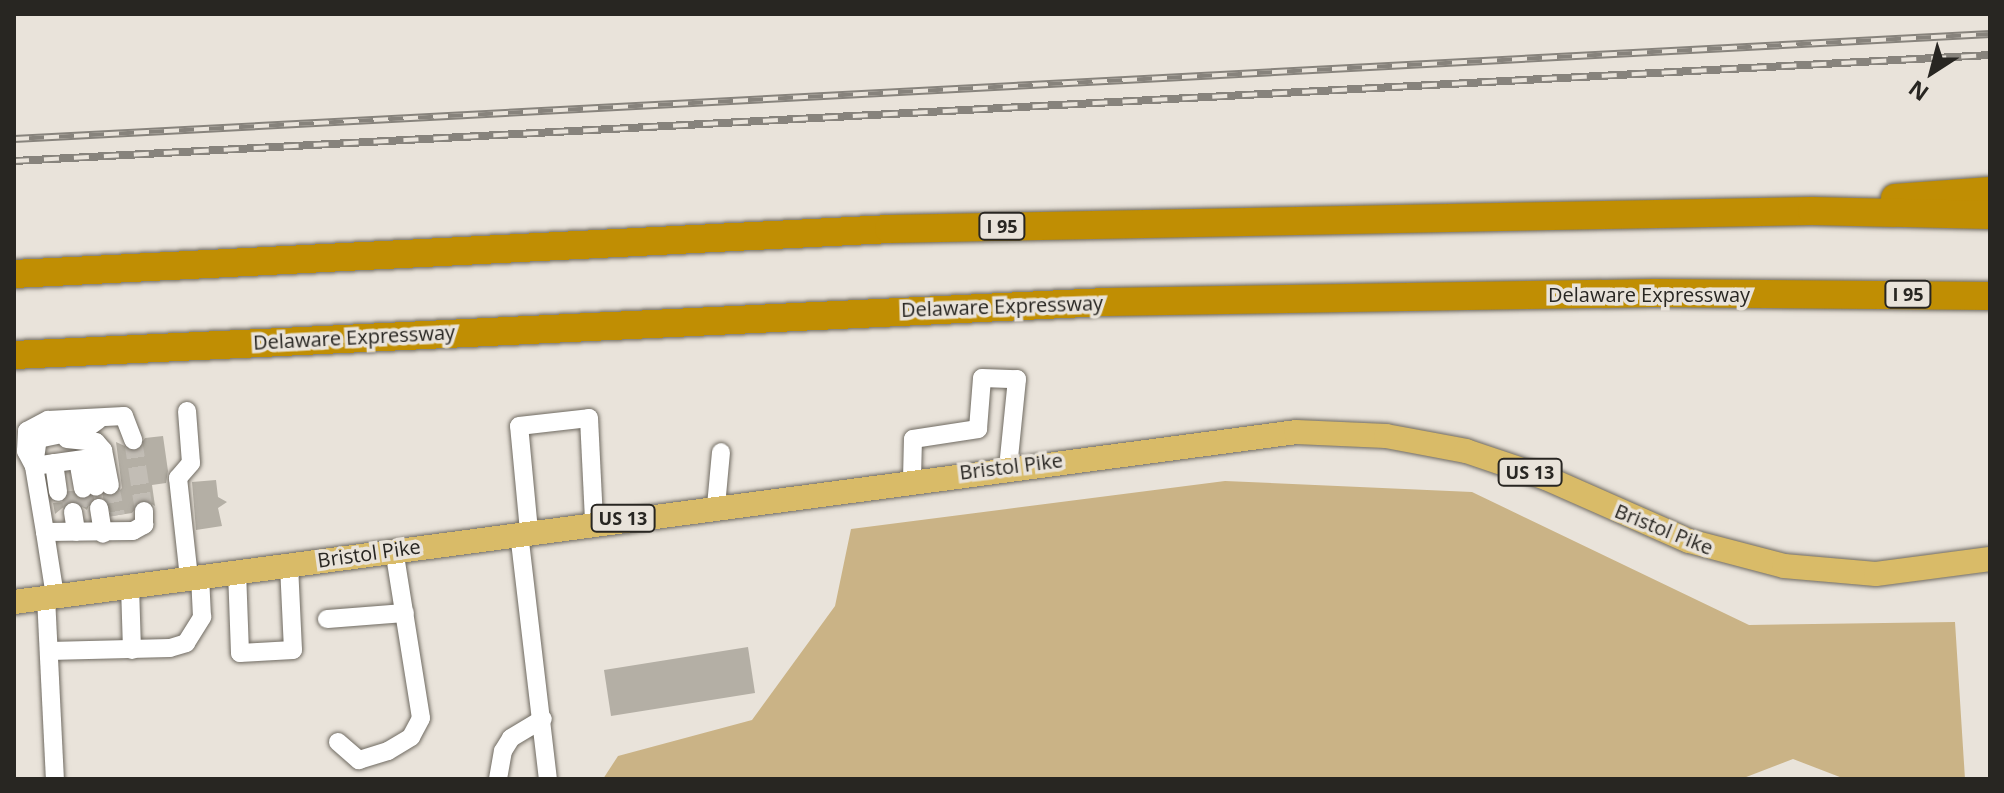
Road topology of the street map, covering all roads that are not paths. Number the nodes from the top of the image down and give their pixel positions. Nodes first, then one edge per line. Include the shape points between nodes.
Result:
1 (1990, 191) edge
2 (1812, 211) junction
3 (1990, 215) edge
4 (14, 274) edge
5 (1990, 296) edge
6 (1826, 298) junction
7 (1990, 315) edge
8 (14, 355) edge
9 (187, 411) dead end
10 (133, 440) tunnel mouth
11 (721, 452) dead end
12 (56, 463) junction
13 (1008, 467) junction
14 (912, 479) junction
15 (83, 489) junction
16 (716, 506) junction
17 (144, 511) dead end
18 (594, 522) junction
19 (85, 523) junction
20 (524, 532) junction
21 (394, 549) junction
22 (1990, 559) edge
23 (289, 564) junction
24 (237, 571) junction
25 (195, 577) junction
26 (130, 586) junction
27 (51, 597) junction
28 (14, 602) edge
29 (405, 613) junction
30 (327, 619) dead end
31 (132, 650) junction
32 (49, 651) junction
33 (543, 719) junction
34 (338, 742) dead end
35 (55, 779) edge
36 (498, 779) edge
37 (548, 779) edge

1 - 2 highway
2 - 3 highway, I 95
2 - 4 highway, I 95 via 889,229
5 - 6 highway, Delaware Expressway / I 95
6 - 7 highway
6 - 8 highway, Delaware Expressway / I 95 via 1654,293 1106,302
9 - 25 street via 191,463 178,478
10 - 12 street via 129,419 104,416 34,424 25,440
11 - 16 street
12 - 15 street
12 - 15 street via 91,458
12 - 15 street via 46,452 53,444 89,439 103,450
12 - 19 street
13 - 14 main road, Bristol Pike / US 13
13 - 14 street via 1017,379 982,378 978,429 913,439
13 - 22 main road, Bristol Pike / US 13 via 1264,434 1375,435 1493,459 1655,529 1762,562 1876,574
14 - 16 main road, Bristol Pike / US 13
16 - 18 main road, Bristol Pike / US 13
17 - 19 street via 140,529
18 - 20 main road, Bristol Pike / US 13
18 - 20 street via 589,418 519,426
19 - 27 street
20 - 21 main road, Bristol Pike / US 13
20 - 33 street
21 - 23 main road, Bristol Pike / US 13
21 - 29 street
23 - 24 main road, Bristol Pike / US 13
23 - 24 street via 293,650 240,653
24 - 25 main road, Bristol Pike / US 13
25 - 26 main road, Bristol Pike / US 13
25 - 31 street via 202,617 186,643
26 - 27 main road, Bristol Pike / US 13
26 - 31 street
27 - 28 main road, Bristol Pike / US 13
27 - 32 street
29 - 30 street
29 - 34 street via 421,718 411,737 359,760
31 - 32 street
32 - 35 street
33 - 36 street via 511,738
33 - 37 street

